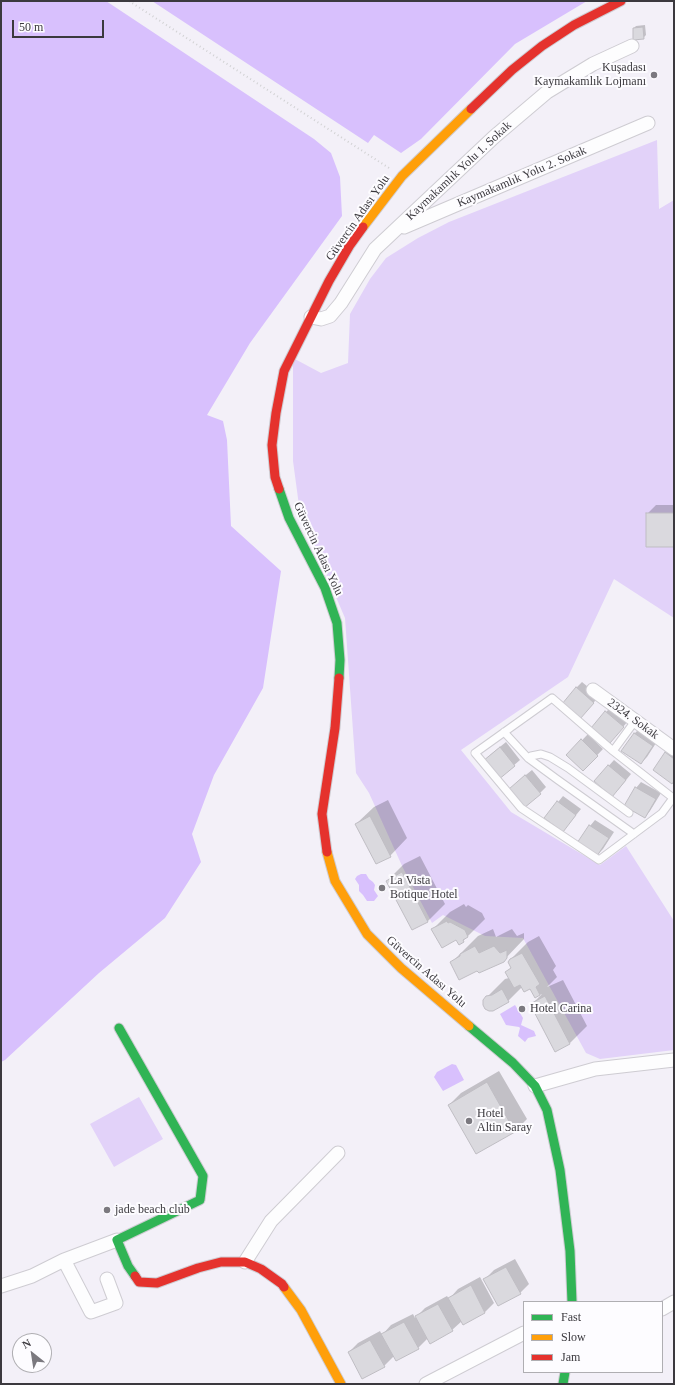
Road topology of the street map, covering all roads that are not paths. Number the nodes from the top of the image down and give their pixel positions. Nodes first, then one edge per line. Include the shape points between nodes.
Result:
1 (621, 1) edge
2 (632, 46) dead end
3 (648, 123) dead end
4 (397, 230) junction
5 (311, 317) junction
6 (593, 690) dead end
7 (635, 721) junction
8 (504, 732) junction
9 (674, 749) edge
10 (613, 751) junction
11 (528, 758) junction
12 (629, 813) dead end
13 (634, 834) junction
14 (119, 1028) dead end
15 (674, 1060) edge
16 (535, 1086) junction
17 (338, 1153) dead end
18 (117, 1240) junction
19 (64, 1260) junction
20 (245, 1262) junction
21 (107, 1279) dead end
22 (2, 1287) edge
23 (572, 1301) edge
24 (674, 1302) edge
25 (663, 1308) edge
26 (523, 1334) edge
27 (565, 1373) edge
28 (341, 1384) edge
29 (426, 1384) edge
30 (563, 1384) edge

1 - 5 main road, Güvercin Adası Yolu via 574,25 542,46 512,70 402,176 350,245
2 - 4 street, Kaymakamlık Yolu 1. Sokak via 593,64 547,92 494,137
3 - 4 street, Kaymakamlık Yolu 2. Sokak
4 - 5 street, Kaymakamlık Yolu 1. Sokak via 375,249 330,316 321,319
5 - 16 main road, Güvercin Adası Yolu via 284,371 272,445 275,477 289,518 325,588 337,623 340,660 335,728 322,814 326,849 335,881 367,934 384,952 513,1063
6 - 7 street, 2324. Sokak
7 - 9 street, 2324. Sokak
7 - 10 lane
8 - 10 lane via 552,698
8 - 11 lane
8 - 13 lane via 475,753 521,808 599,860
10 - 13 lane via 673,798 662,812
11 - 12 lane via 541,754 550,756
11 - 13 lane
14 - 18 main road via 204,1176 200,1200
15 - 16 street via 595,1069
16 - 23 main road, Güvercin Adası Yolu via 547,1110 560,1170 570,1251
17 - 20 street via 271,1221
18 - 19 street
18 - 20 main road via 128,1266 139,1282 157,1283 221,1262
19 - 21 street via 91,1312 116,1303
19 - 22 street
20 - 28 main road via 261,1269 282,1284 301,1310
24 - 25 street
26 - 29 street
27 - 30 main road

